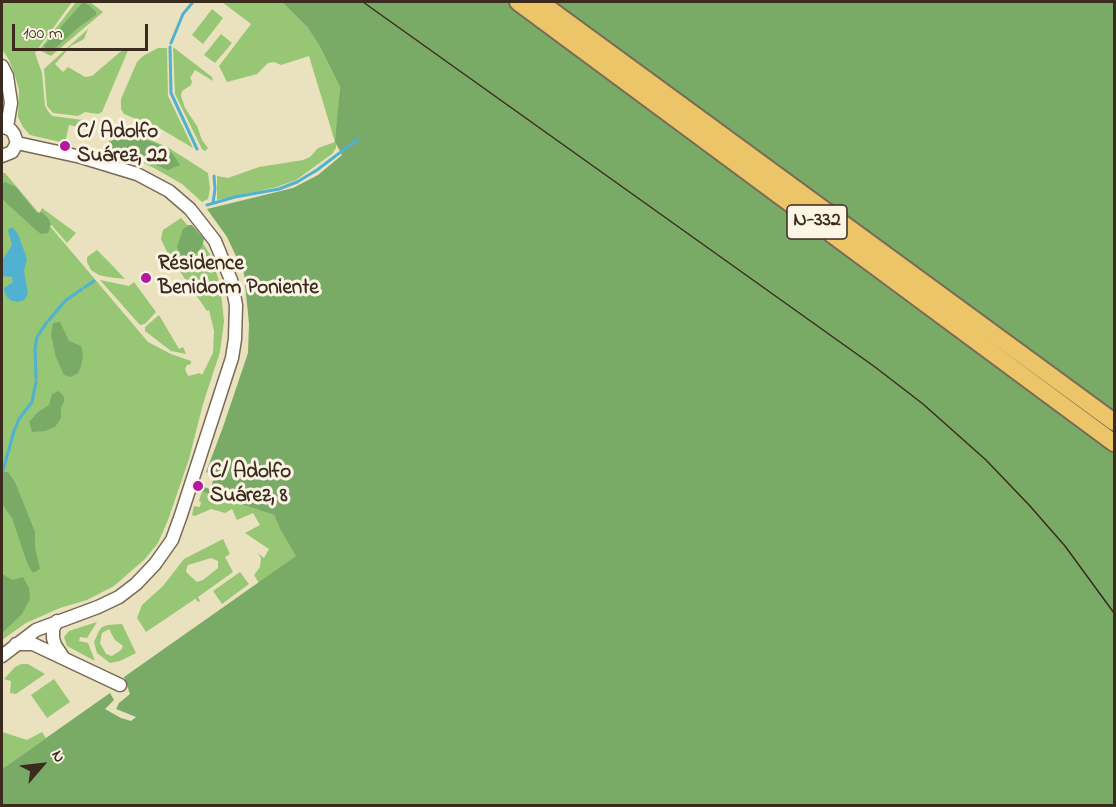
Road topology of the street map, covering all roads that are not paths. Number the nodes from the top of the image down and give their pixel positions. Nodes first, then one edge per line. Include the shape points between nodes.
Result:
1 (518, 2) edge
2 (540, 2) edge
3 (2, 66) edge
4 (4, 127) edge
5 (16, 143) junction
6 (2, 156) edge
7 (1114, 422) edge
8 (1114, 443) edge
9 (57, 621) junction
10 (16, 644) junction
11 (2, 656) edge
12 (63, 658) junction
13 (120, 685) dead end

1 - 8 highway, N-332
2 - 7 highway, N-332
3 - 4 street via 11,103
4 - 5 street via 14,134
5 - 6 street via 12,152
5 - 9 street via 137,174 170,191 215,241 231,280 236,305 232,358 172,540 147,574 118,597
9 - 10 street
9 - 12 street via 53,638
10 - 11 street
10 - 12 street via 33,644
12 - 13 street

